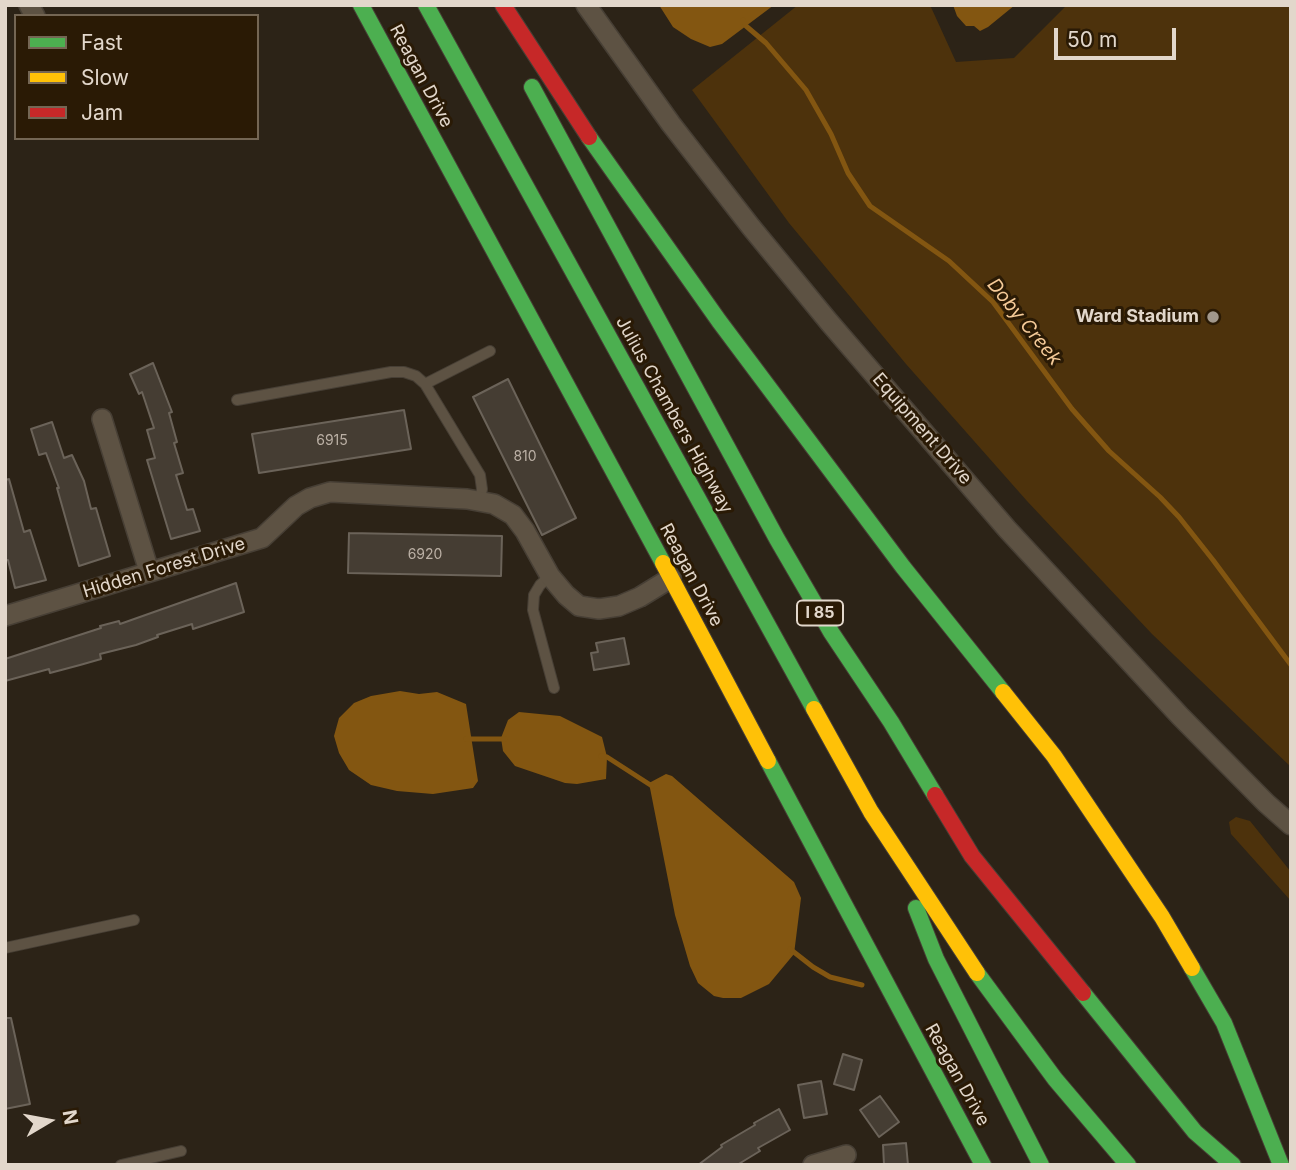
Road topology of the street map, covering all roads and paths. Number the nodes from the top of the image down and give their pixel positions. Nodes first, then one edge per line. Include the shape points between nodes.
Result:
1 (361, 5) edge
2 (426, 5) edge
3 (489, 5) edge
4 (503, 5) edge
5 (586, 5) edge
6 (512, 49) dead end
7 (524, 70) dead end
8 (490, 351) dead end
9 (425, 384) junction
10 (237, 400) dead end
11 (103, 419) dead end
12 (480, 501) junction
13 (149, 571) junction
14 (550, 576) junction
15 (671, 578) junction
16 (5, 616) edge
17 (554, 688) dead end
18 (1291, 825) edge
19 (890, 843) junction
20 (134, 920) dead end
21 (5, 947) edge
22 (181, 1151) dead end
23 (846, 1155) dead end
24 (121, 1165) edge
25 (813, 1165) edge
26 (983, 1165) edge
27 (1041, 1165) edge
28 (1128, 1165) edge
29 (1233, 1165) edge
30 (1281, 1165) edge

1 - 15 main road, Reagan Drive
2 - 19 main road, Julius Chambers Highway / I 85
3 - 6 main road
4 - 30 main road via 591,141 719,321 903,567 1062,767 1162,917 1224,1023
5 - 18 street, Equipment Drive via 671,124 856,353 1066,594
7 - 29 main road, I 85 via 777,539 972,856 1195,1132
8 - 9 lane
9 - 10 lane via 416,376 391,372
9 - 12 lane via 480,475
11 - 13 street
12 - 13 street, Hidden Forest Drive via 330,492 296,506 262,538
12 - 14 street, Hidden Forest Drive via 513,515
13 - 16 street, Hidden Forest Drive
14 - 15 street, Hidden Forest Drive via 579,606 599,609 620,606
14 - 17 lane via 534,595 533,610
15 - 26 main road, Reagan Drive
19 - 27 main road via 936,959
19 - 28 main road, I 85 via 1055,1079
20 - 21 lane
22 - 24 lane
23 - 25 street

